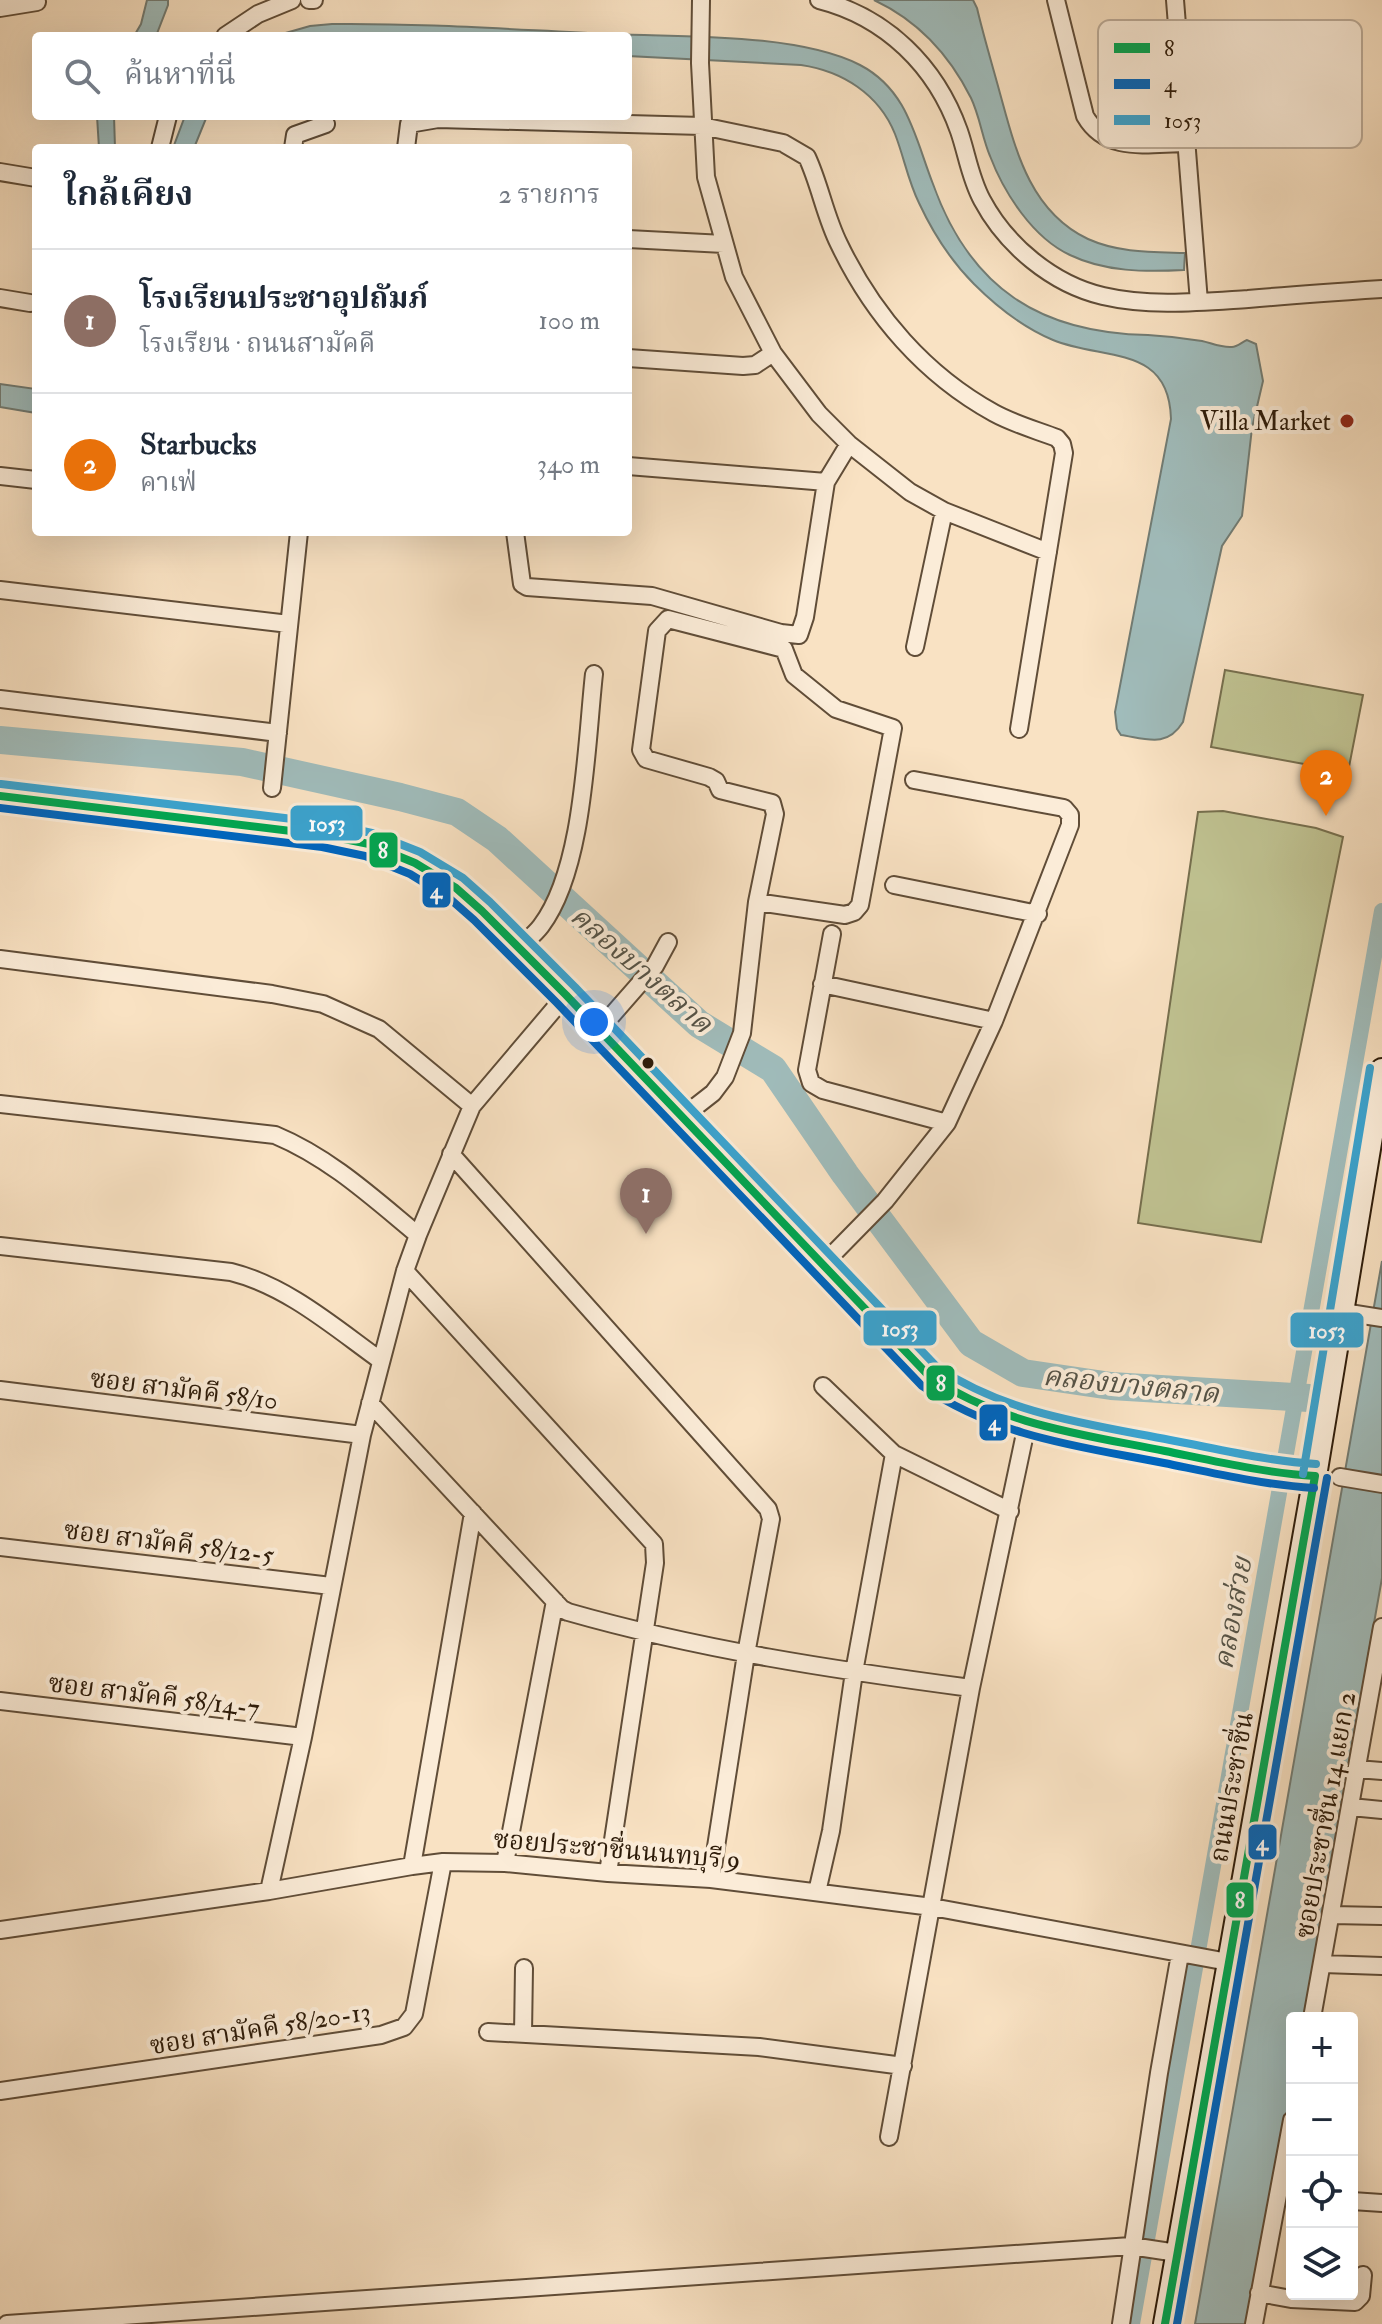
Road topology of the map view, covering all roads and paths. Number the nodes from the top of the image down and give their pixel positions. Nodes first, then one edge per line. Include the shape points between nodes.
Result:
1 (292, 0) edge
2 (701, 0) edge
3 (819, 0) edge
4 (1056, 0) edge
5 (1175, 0) edge
6 (37, 2) edge
7 (0, 8) edge
8 (1177, 20) edge
9 (231, 32) edge
10 (167, 120) edge
11 (432, 120) edge
12 (476, 120) edge
13 (326, 124) dead end
14 (702, 126) junction
15 (1098, 133) edge
16 (161, 144) edge
17 (294, 144) edge
18 (406, 144) edge
19 (1187, 148) edge
20 (0, 172) edge
21 (32, 177) edge
22 (632, 239) edge
23 (724, 244) junction
24 (1382, 289) edge
25 (0, 298) edge
26 (1199, 302) junction
27 (30, 303) dead end
28 (773, 353) junction
29 (632, 358) edge
30 (849, 444) junction
31 (632, 466) edge
32 (0, 476) edge
33 (32, 480) edge
34 (826, 482) junction
35 (944, 511) junction
36 (299, 536) edge
37 (515, 536) edge
38 (1048, 552) junction
39 (0, 590) edge
40 (289, 624) junction
41 (915, 647) dead end
42 (594, 674) dead end
43 (0, 699) edge
44 (1019, 729) dead end
45 (278, 733) junction
46 (914, 780) dead end
47 (272, 788) dead end
48 (0, 796) edge
49 (894, 885) dead end
50 (757, 902) junction
51 (1038, 914) junction
52 (832, 934) dead end
53 (668, 942) dead end
54 (519, 948) junction
55 (0, 959) edge
56 (822, 984) junction
57 (566, 995) junction
58 (994, 1021) junction
59 (599, 1030) junction
60 (1382, 1070) edge
61 (0, 1104) edge
62 (472, 1106) junction
63 (681, 1118) junction
64 (947, 1123) junction
65 (451, 1154) junction
66 (418, 1235) junction
67 (0, 1246) edge
68 (835, 1252) dead end
69 (405, 1271) junction
70 (1353, 1313) junction
71 (1382, 1318) edge
72 (380, 1360) junction
73 (823, 1386) dead end
74 (0, 1390) edge
75 (370, 1403) junction
76 (1027, 1424) junction
77 (362, 1435) junction
78 (894, 1454) junction
79 (1306, 1476) junction
80 (1340, 1477) dead end
81 (1382, 1484) edge
82 (1010, 1511) junction
83 (473, 1513) junction
84 (0, 1547) edge
85 (331, 1586) junction
86 (555, 1601) junction
87 (1382, 1627) edge
88 (643, 1633) junction
89 (746, 1654) junction
90 (854, 1672) junction
91 (971, 1688) junction
92 (0, 1701) edge
93 (303, 1737) junction
94 (1357, 1769) junction
95 (1382, 1771) edge
96 (1351, 1807) junction
97 (1382, 1810) edge
98 (443, 1862) junction
99 (505, 1863) junction
100 (412, 1866) junction
101 (608, 1873) junction
102 (711, 1879) junction
103 (269, 1891) junction
104 (817, 1892) junction
105 (932, 1907) junction
106 (1332, 1915) junction
107 (1382, 1916) edge
108 (0, 1930) edge
109 (1183, 1955) junction
110 (1220, 1961) junction
111 (1323, 1964) junction
112 (1382, 1966) edge
113 (524, 1968) dead end
114 (1313, 2012) edge
115 (488, 2032) dead end
116 (523, 2034) junction
117 (903, 2066) junction
118 (0, 2091) edge
119 (889, 2137) dead end
120 (1289, 2156) edge
121 (1285, 2195) edge
122 (1358, 2201) edge
123 (1382, 2203) edge
124 (1134, 2246) junction
125 (1170, 2252) junction
126 (1363, 2275) dead end
127 (1259, 2293) junction
128 (7, 2324) edge
129 (1121, 2324) edge
130 (1165, 2324) edge
131 (1254, 2324) edge

1 - 9 street
2 - 14 street
3 - 26 street via 843,6 920,59 952,111 982,200 1026,256 1103,296
4 - 15 street via 1085,116
5 - 8 street
6 - 7 street
10 - 16 street
11 - 18 street via 409,124
12 - 14 street
13 - 17 street via 295,135
14 - 23 street via 706,177
14 - 38 street via 783,143 807,157 852,269 902,340 966,396 1062,444
19 - 26 street
20 - 21 street
22 - 23 street
23 - 28 street via 734,277
24 - 26 street
25 - 27 street
28 - 29 street via 743,366
28 - 30 street
30 - 34 street
30 - 35 street via 910,492
31 - 34 street
32 - 33 street
34 - 37 street via 799,635 652,596 527,587 519,575
35 - 38 street
35 - 41 street
36 - 40 street
38 - 44 street
39 - 40 street
40 - 45 street
42 - 54 street via 575,843 553,905 541,927
43 - 45 street
45 - 47 street
46 - 51 street via 1064,808 1070,825
48 - 54 main road via 369,844 456,888
49 - 51 street
50 - 50 street via 845,915 860,905 893,728 836,709 794,675 784,649 668,619 657,631 641,750 646,759 709,777 720,790 772,803 775,814
50 - 63 street via 742,1033 725,1077
51 - 58 street
52 - 56 street
53 - 59 street via 655,966
54 - 57 main road
55 - 62 street via 323,1004 379,1029
56 - 58 street
56 - 64 street via 807,1070 811,1083
57 - 59 main road
57 - 62 street
58 - 64 street
59 - 63 main road
60 - 70 main road, ถนนประชาชื่น
61 - 66 street via 275,1135 336,1167
62 - 65 street
63 - 76 main road via 929,1376 970,1404
64 - 68 street via 885,1201
65 - 66 street
65 - 89 street via 768,1509 771,1519
66 - 69 street
67 - 72 street via 253,1277
69 - 72 street
69 - 88 street via 654,1544
70 - 71 street
70 - 79 main road, ถนนประชาชื่น
72 - 75 street
73 - 78 street
74 - 77 street, ซอย สามัคคี 58/10
75 - 77 street
75 - 83 street
76 - 79 main road
76 - 82 street
77 - 85 street
78 - 82 street
78 - 90 street
79 - 110 main road, ถนนประชาชื่น
80 - 81 street
82 - 91 street
83 - 86 street
83 - 100 street
84 - 85 street, ซอย สามัคคี 58/12-5
85 - 93 street
86 - 88 street via 568,1612
86 - 99 street
87 - 94 street, ซอยประชาชื่น 14 แยก 2
88 - 89 street
88 - 101 street
89 - 90 street
89 - 102 street
90 - 91 street
90 - 104 street
91 - 105 street
92 - 93 street, ซอย สามัคคี 58/14-7
93 - 103 street
94 - 95 street
94 - 96 street, ซอยประชาชื่น 14 แยก 2
96 - 97 street
96 - 106 street, ซอยประชาชื่น 14 แยก 2
98 - 99 street, ซอยประชาชื่นนนทบุรี 9
98 - 100 street, ซอยประชาชื่นนนทบุรี 9
98 - 118 street, ซอย สามัคคี 58/20-13 via 414,2014 404,2027 381,2035
99 - 101 street, ซอยประชาชื่นนนทบุรี 9
100 - 103 street, ซอยประชาชื่นนนทบุรี 9
101 - 102 street, ซอยประชาชื่นนนทบุรี 9
102 - 104 street, ซอยประชาชื่นนนทบุรี 9
103 - 108 street, ซอยประชาชื่นนนทบุรี 9
104 - 105 street, ซอยประชาชื่นนนทบุรี 9
105 - 109 street, ซอยประชาชื่นนนทบุรี 9
105 - 117 street
106 - 107 street
106 - 111 street, ซอยประชาชื่น 14 แยก 2
109 - 110 street, ซอยประชาชื่นนนทบุรี 9
109 - 124 street
110 - 125 main road, ถนนประชาชื่น
111 - 112 street
111 - 114 street, ซอยประชาชื่น 14 แยก 2
113 - 116 street
115 - 116 street
116 - 117 street via 759,2047
117 - 119 street
120 - 121 street
121 - 127 street
122 - 123 street
124 - 125 street
124 - 128 street
124 - 129 street
125 - 130 main road, ถนนประชาชื่น
126 - 127 street via 1361,2296 1355,2302
127 - 131 street

